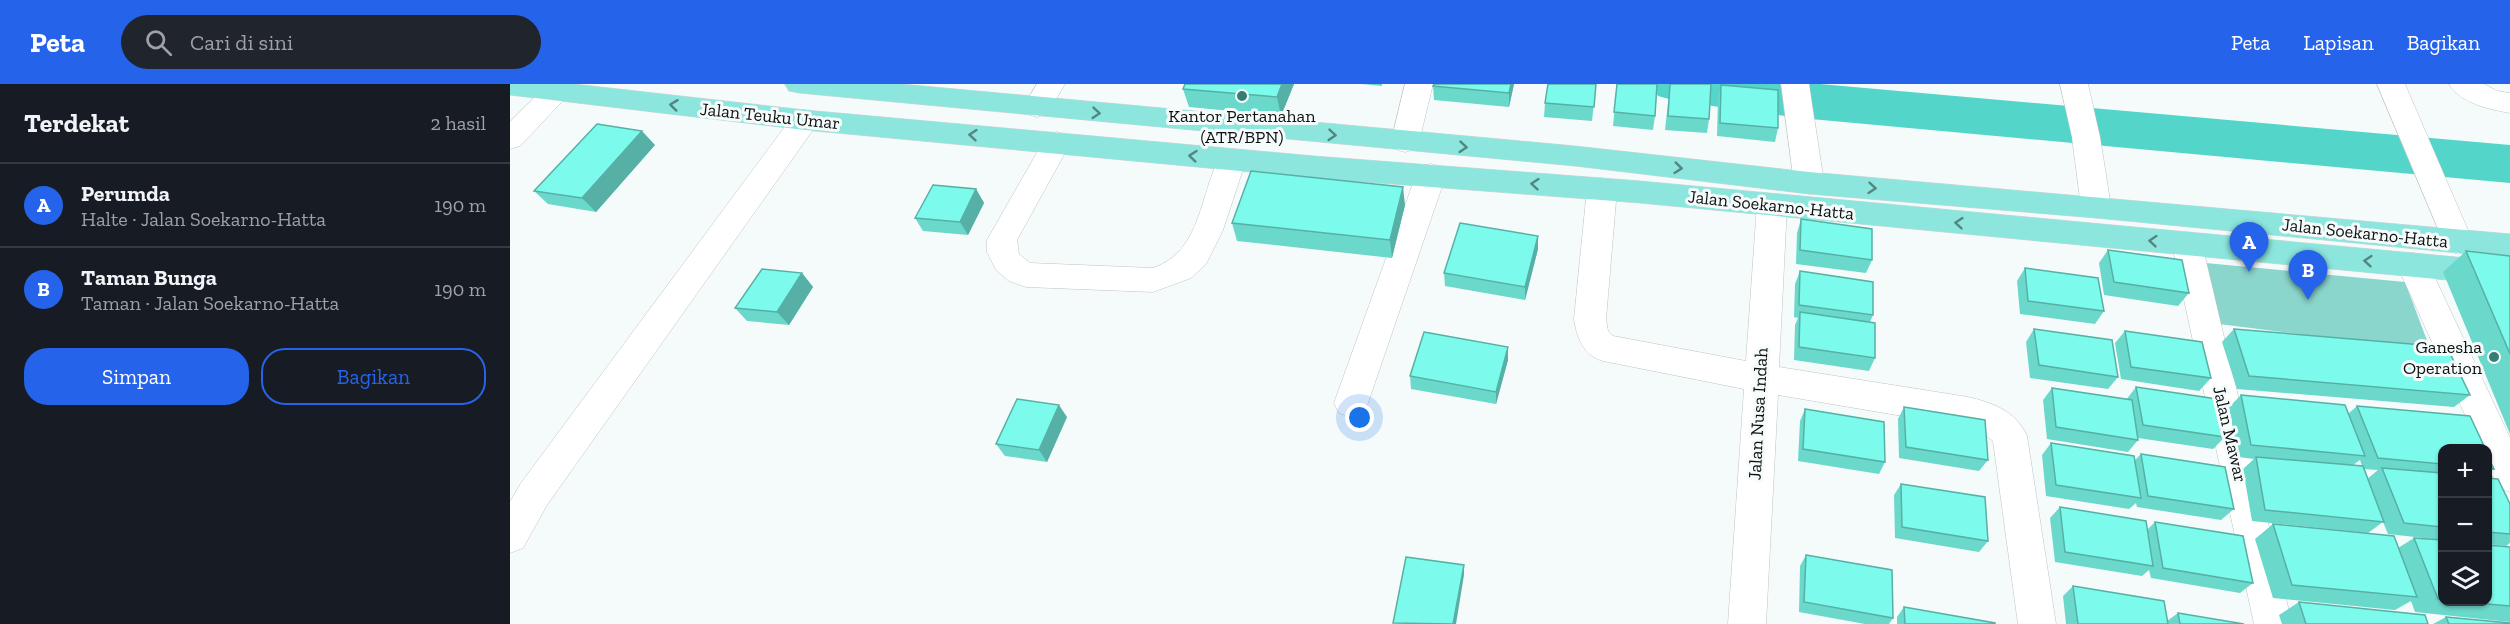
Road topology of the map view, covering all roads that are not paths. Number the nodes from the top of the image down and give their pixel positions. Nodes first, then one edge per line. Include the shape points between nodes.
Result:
1 (799, 84) edge
2 (1419, 84) edge
3 (1796, 84) edge
4 (2391, 84) edge
5 (2463, 84) edge
6 (510, 86) edge
7 (558, 92) junction
8 (1044, 96) edge
9 (2077, 96) edge
10 (2510, 103) edge
11 (805, 120) junction
12 (510, 139) edge
13 (1044, 141) junction
14 (1405, 142) junction
15 (1575, 156) junction
16 (1232, 160) junction
17 (1431, 175) junction
18 (1641, 178) junction
19 (1809, 183) junction
20 (1587, 188) junction
21 (1772, 205) junction
22 (2096, 207) junction
23 (2458, 242) junction
24 (2187, 244) junction
25 (2510, 246) edge
26 (2413, 265) junction
27 (2510, 274) edge
28 (1760, 378) junction
29 (1351, 403) dead end
30 (2510, 476) edge
31 (510, 536) edge
32 (1747, 624) edge
33 (2037, 624) edge
34 (2273, 624) edge

1 - 8 main road, Jalan Teuku Umar
2 - 14 street
3 - 19 street
4 - 23 street
5 - 10 street via 2490,100
6 - 7 main road, Jalan Teuku Umar
11 -> 7 main road, Jalan Teuku Umar
7 - 12 street
8 -> 14 main road, Jalan Soekarno-Hatta
9 - 22 street
13 -> 11 main road, Jalan Teuku Umar
11 - 31 street via 534,494
16 -> 13 main road, Jalan Soekarno-Hatta
13 - 16 street via 1002,240 1006,263 1026,275 1153,280 1173,274 1187,265 1200,248
14 -> 15 main road, Jalan Soekarno-Hatta
15 - 18 main road, Jalan Soekarno-Hatta
15 - 20 main road
16 - 17 main road, Jalan Soekarno-Hatta
20 -> 17 main road, Jalan Soekarno-Hatta
17 - 29 street
18 -> 19 main road, Jalan Soekarno-Hatta
18 - 20 main road, Jalan Soekarno-Hatta
18 - 21 main road, Jalan Soekarno-Hatta
19 -> 22 main road, Jalan Soekarno-Hatta
20 - 28 street via 1590,319 1598,343 1608,350
24 -> 21 main road, Jalan Soekarno-Hatta
21 - 28 street, Jalan Nusa Indah
22 - 23 main road, Jalan Soekarno-Hatta
23 - 25 main road, Jalan Soekarno-Hatta
26 -> 24 main road, Jalan Soekarno-Hatta
24 - 34 street, Jalan Mawar
26 - 27 main road, Jalan Soekarno-Hatta
26 - 30 street
28 - 32 street, Jalan Nusa Indah
28 - 33 street via 1983,415 2003,427 2010,436

